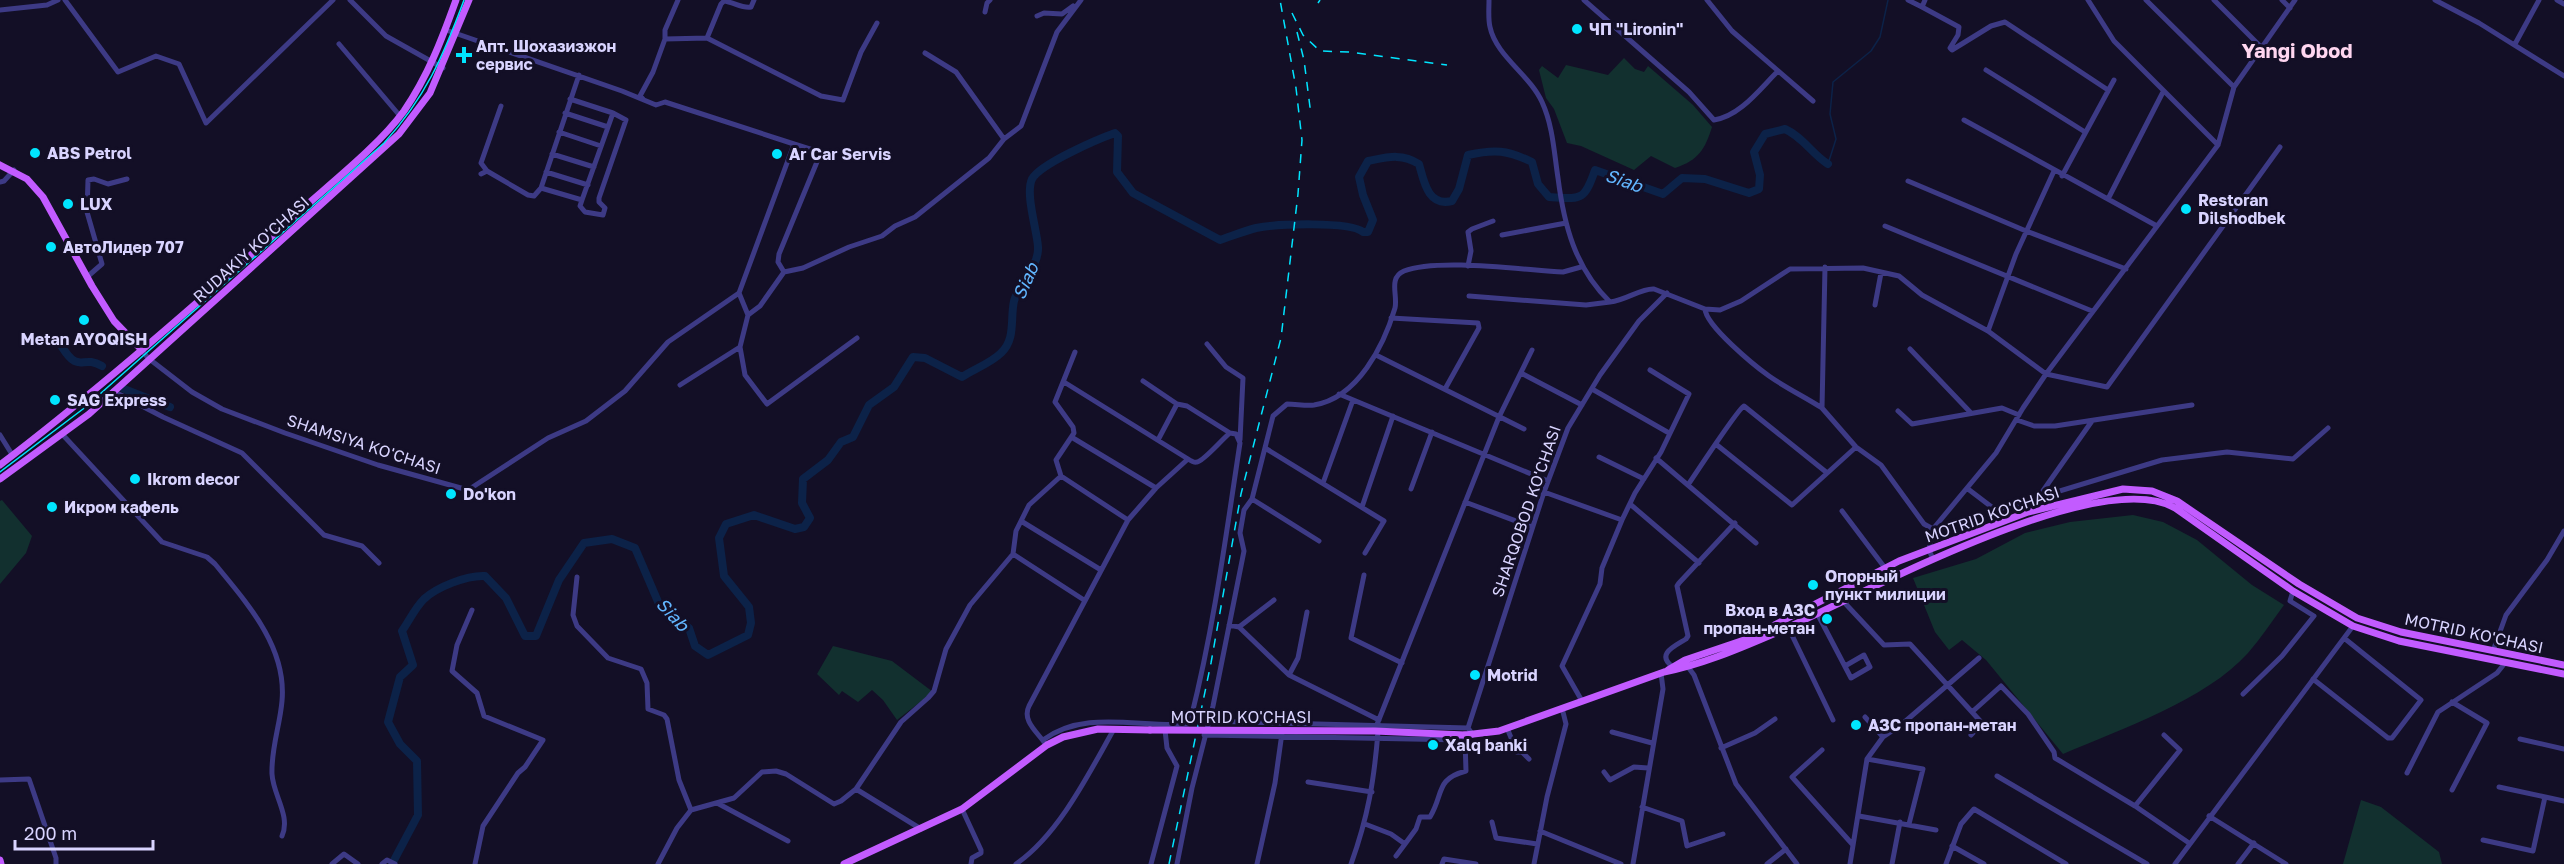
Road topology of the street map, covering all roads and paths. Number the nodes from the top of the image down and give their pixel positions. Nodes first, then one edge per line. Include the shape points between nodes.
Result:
1 (58, 0) edge
2 (66, 0) edge
3 (333, 0) edge
4 (350, 0) edge
5 (456, 0) edge
6 (470, 0) edge
7 (678, 0) edge
8 (754, 0) edge
9 (990, 0) edge
10 (1080, 0) edge
11 (1489, 0) edge
12 (1584, 0) edge
13 (1707, 0) edge
14 (1908, 0) edge
15 (1925, 0) edge
16 (2088, 0) edge
17 (2146, 0) edge
18 (2214, 0) edge
19 (2282, 0) edge
20 (2295, 0) edge
21 (2435, 0) edge
22 (2539, 0) edge
23 (2557, 0) edge
24 (2564, 4) edge
25 (1922, 7) junction
26 (2290, 8) junction
27 (0, 10) edge
28 (985, 12) dead end
29 (1037, 16) dead end
30 (877, 23) dead end
31 (446, 30) junction
32 (457, 34) junction
33 (707, 38) junction
34 (665, 39) junction
35 (339, 44) dead end
36 (2515, 44) junction
37 (2262, 48) junction
38 (925, 53) dead end
39 (433, 62) junction
40 (442, 68) junction
41 (1986, 70) dead end
42 (1777, 72) junction
43 (579, 75) junction
44 (2564, 76) edge
45 (2114, 80) dead end
46 (2234, 87) junction
47 (2108, 90) junction
48 (2163, 92) junction
49 (570, 99) junction
50 (644, 100) junction
51 (1812, 101) dead end
52 (501, 106) dead end
53 (566, 112) junction
54 (614, 113) junction
55 (400, 116) junction
56 (1964, 120) dead end
57 (608, 127) junction
58 (559, 132) junction
59 (2085, 132) junction
60 (1004, 139) junction
61 (794, 144) junction
62 (601, 146) junction
63 (2218, 146) junction
64 (2280, 147) dead end
65 (552, 153) junction
66 (0, 165) edge
67 (594, 167) junction
68 (14, 170) junction
69 (2054, 171) junction
70 (546, 172) junction
71 (2062, 176) junction
72 (127, 179) dead end
73 (1908, 181) dead end
74 (0, 182) edge
75 (588, 185) junction
76 (541, 188) junction
77 (2108, 199) junction
78 (582, 200) junction
79 (1565, 220) junction
80 (1493, 221) dead end
81 (1885, 226) dead end
82 (2157, 226) junction
83 (2026, 231) junction
84 (1502, 235) dead end
85 (1468, 266) junction
86 (1581, 267) junction
87 (1825, 267) junction
88 (2126, 269) junction
89 (784, 272) junction
90 (1881, 273) junction
91 (2008, 276) junction
92 (87, 277) junction
93 (739, 293) junction
94 (1667, 293) junction
95 (1469, 296) dead end
96 (1610, 302) junction
97 (1875, 305) dead end
98 (1705, 309) junction
99 (2092, 311) junction
100 (748, 315) junction
101 (1391, 318) junction
102 (1988, 331) junction
103 (857, 338) dead end
104 (1207, 344) dead end
105 (740, 347) junction
106 (141, 349) junction
107 (1910, 349) dead end
108 (1532, 350) dead end
109 (1075, 352) dead end
110 (1376, 355) junction
111 (148, 358) junction
112 (1650, 370) dead end
113 (1521, 373) junction
114 (2046, 374) junction
115 (1143, 381) dead end
116 (1064, 382) junction
117 (681, 385) dead end
118 (1445, 389) junction
119 (1592, 389) junction
120 (113, 392) junction
121 (1339, 394) junction
122 (1353, 400) junction
123 (1177, 404) junction
124 (1582, 405) junction
125 (2192, 405) dead end
126 (1822, 408) junction
127 (1898, 411) dead end
128 (1971, 413) junction
129 (1393, 416) junction
130 (1499, 417) junction
131 (2018, 418) junction
132 (2092, 421) junction
133 (2328, 428) dead end
134 (1524, 429) dead end
135 (1230, 432) junction
136 (1432, 432) junction
137 (1670, 433) junction
138 (0, 435) edge
139 (62, 435) junction
140 (1073, 438) junction
141 (1158, 440) junction
142 (1240, 443) junction
143 (1717, 445) junction
144 (1856, 447) junction
145 (1265, 448) junction
146 (13, 456) junction
147 (1484, 456) junction
148 (1599, 457) dead end
149 (1656, 458) junction
150 (1188, 459) junction
151 (0, 465) edge
152 (1826, 472) junction
153 (1061, 476) junction
154 (0, 479) edge
155 (1644, 479) junction
156 (1548, 481) junction
157 (1323, 483) junction
158 (1688, 485) junction
159 (1156, 488) junction
160 (1412, 489) dead end
161 (1968, 489) junction
162 (1544, 492) junction
163 (2039, 497) junction
164 (1252, 499) junction
165 (1465, 502) junction
166 (1630, 504) junction
167 (1362, 507) junction
168 (1842, 511) dead end
169 (1128, 520) junction
170 (1622, 520) junction
171 (1021, 521) junction
172 (1735, 523) junction
173 (1532, 527) junction
174 (1933, 529) junction
175 (2564, 531) edge
176 (1319, 541) dead end
177 (1756, 543) dead end
178 (1929, 550) junction
179 (1365, 553) dead end
180 (1013, 554) junction
181 (1933, 559) junction
182 (379, 563) dead end
183 (1699, 563) junction
184 (1885, 568) junction
185 (1101, 570) junction
186 (1364, 575) dead end
187 (577, 577) dead end
188 (2293, 591) junction
189 (1084, 600) junction
190 (1274, 600) dead end
191 (1842, 600) junction
192 (472, 610) dead end
193 (1306, 612) dead end
194 (1817, 613) junction
195 (1229, 625) junction
196 (2353, 626) junction
197 (1239, 627) junction
198 (1788, 627) junction
199 (2344, 638) junction
200 (2493, 651) junction
201 (1979, 658) dead end
202 (1402, 663) junction
203 (2505, 663) junction
204 (2564, 665) edge
205 (1845, 666) junction
206 (1673, 667) junction
207 (1688, 668) junction
208 (1662, 673) junction
209 (2564, 674) edge
210 (1289, 675) junction
211 (2313, 679) junction
212 (1948, 686) junction
213 (2243, 694) dead end
214 (1582, 701) junction
215 (2452, 702) junction
216 (1562, 708) junction
217 (1972, 712) junction
218 (1865, 717) dead end
219 (1775, 719) dead end
220 (1379, 720) junction
221 (1833, 720) dead end
222 (1208, 722) junction
223 (1364, 726) junction
224 (1507, 728) junction
225 (1114, 729) junction
226 (1165, 730) junction
227 (1377, 732) junction
228 (1612, 732) dead end
229 (1282, 733) junction
230 (1468, 734) junction
231 (1204, 735) junction
232 (1971, 735) dead end
233 (2164, 735) dead end
234 (1882, 737) junction
235 (1362, 738) junction
236 (2520, 739) dead end
237 (1045, 743) junction
238 (1652, 743) junction
239 (1721, 748) junction
240 (2564, 749) edge
241 (1822, 750) dead end
242 (1529, 759) dead end
243 (1867, 759) junction
244 (1648, 768) junction
245 (1604, 772) dead end
246 (2407, 773) dead end
247 (1997, 776) dead end
248 (0, 780) edge
249 (1308, 782) dead end
250 (2499, 787) dead end
251 (856, 789) junction
252 (2452, 790) dead end
253 (1372, 792) junction
254 (2545, 797) junction
255 (2564, 801) edge
256 (717, 803) junction
257 (2135, 806) junction
258 (1642, 807) junction
259 (962, 809) junction
260 (691, 810) junction
261 (1859, 816) junction
262 (2209, 816) junction
263 (1492, 822) dead end
264 (1900, 822) junction
265 (1365, 824) junction
266 (1909, 824) junction
267 (921, 829) junction
268 (1936, 830) dead end
269 (1540, 831) junction
270 (1723, 834) dead end
271 (282, 836) dead end
272 (2483, 840) dead end
273 (788, 841) dead end
274 (2189, 843) junction
275 (2253, 843) junction
276 (1405, 844) junction
277 (1538, 844) junction
278 (1853, 845) junction
279 (1952, 846) junction
280 (1786, 849) junction
281 (1396, 856) dead end
282 (56, 864) edge
283 (332, 864) edge
284 (358, 864) edge
285 (382, 864) edge
286 (395, 864) edge
287 (475, 864) edge
288 (658, 864) edge
289 (844, 864) edge
290 (971, 864) edge
291 (1016, 864) edge
292 (1151, 864) edge
293 (1177, 864) edge
294 (1257, 864) edge
295 (1351, 864) edge
296 (1442, 864) edge
297 (1476, 864) edge
298 (1534, 864) edge
299 (1621, 864) edge
300 (1633, 864) edge
301 (1767, 864) edge
302 (1797, 864) edge
303 (1850, 864) edge
304 (1892, 864) edge
305 (1946, 864) edge
306 (1984, 864) edge
307 (2066, 864) edge
308 (2147, 864) edge
309 (2175, 864) edge
310 (2238, 864) edge
311 (2286, 864) edge

1 - 27 street via 47,5
2 - 3 street via 118,72 156,56 179,64 206,123
4 - 39 street via 387,36
5 - 31 main road, RUDAKIY KO'CHASI
6 - 32 main road, RUDAKIY KO'CHASI
7 - 34 street
8 - 33 street via 748,8 724,1
9 - 28 street
10 - 29 street via 1062,14
10 - 60 street via 1057,32 1022,126
11 - 79 street via 1489,26 1494,39 1534,88 1551,128
12 - 42 street via 1689,92 1714,120 1726,118 1743,106
13 - 42 street via 1732,31
14 - 25 street
15 - 25 street
16 - 48 street via 2114,41
17 - 46 street
18 - 37 street
19 - 26 street
20 - 26 street
21 - 36 street
22 - 36 street
23 - 24 street
25 - 47 street via 1959,27 1952,50 1991,26 2005,22
26 - 37 street
30 - 33 street via 843,100 839,101 821,96
31 - 32 street
31 - 39 main road, RUDAKIY KO'CHASI
32 - 40 main road, RUDAKIY KO'CHASI
32 - 43 street
33 - 34 street
34 - 50 street via 640,96
35 - 55 street
36 - 44 street
37 - 46 street
38 - 60 street via 956,72
39 - 40 street
39 - 55 main road, RUDAKIY KO'CHASI
40 - 111 main road, RUDAKIY KO'CHASI via 430,93 399,134
41 - 59 street
42 - 51 street
43 - 49 street
43 - 50 street
45 - 47 street
46 - 63 street
47 - 59 street
48 - 63 street
48 - 77 street
49 - 53 street
49 - 54 street
50 - 61 street via 656,105 674,104
52 - 76 street via 481,163 484,172 530,196
53 - 57 street
53 - 58 street
54 - 57 street
54 - 78 street via 626,120 599,198 605,208 603,215 585,212 580,206
55 - 106 main road, RUDAKIY KO'CHASI via 246,260
56 - 69 street
57 - 62 street
58 - 62 street
58 - 65 street
59 - 71 street
60 - 89 street via 989,158 915,217 882,236
61 - 89 street via 813,150 819,157 779,254 778,262
61 - 93 street
62 - 67 street
63 - 82 street
64 - 114 street via 2107,387
65 - 67 street
65 - 70 street
66 - 68 main road
67 - 75 street
68 - 74 street
68 - 92 main road via 43,197
69 - 71 street
69 - 83 street
70 - 75 street
70 - 76 street
71 - 77 street
72 - 92 street via 108,184 94,178 87,180 87,212 102,264
73 - 83 street
75 - 78 street
76 - 78 street
77 - 82 street
79 - 84 street
79 - 86 street
80 - 85 street via 1468,232
81 - 91 street
82 - 88 street
83 - 88 street
83 - 91 street
85 - 86 street via 1563,272
85 - 101 street via 1440,265 1397,276 1396,305
86 - 96 street
87 - 90 street via 1863,268
87 - 98 street via 1790,269 1741,301 1720,310
87 - 126 street
88 - 99 street
89 - 100 street via 760,306
90 - 97 street
90 - 102 street via 1899,276 1922,295
91 - 99 street
91 - 102 street
92 - 106 main road via 114,321
93 - 100 street
93 - 111 street, SHAMSIYA KO'CHASI via 668,342 625,391 586,421 548,438 468,490 378,465 222,409 192,392
94 - 96 street via 1647,288 1623,301
94 - 98 street
94 - 119 street, SHARQOBOD KO'CHASI via 1639,321
95 - 96 street via 1586,305
98 - 126 street via 1714,327 1749,360
99 - 114 street
100 - 105 street
101 - 110 street
101 - 118 street via 1478,323 1479,328
102 - 114 street
103 - 105 street via 767,404 745,375
104 - 142 street via 1226,367 1243,378
105 - 117 street
106 - 111 street
106 - 146 main road, RUDAKIY KO'CHASI
107 - 128 street
108 - 113 street
109 - 116 street
110 - 118 street
110 - 121 street
111 - 120 main road, RUDAKIY KO'CHASI
112 - 137 street via 1689,394
113 - 124 street
113 - 130 street
114 - 131 street
115 - 123 street
116 - 140 street via 1055,405 1073,427
116 - 141 street
118 - 130 street
119 - 124 street, SHARQOBOD KO'CHASI
119 - 137 street
120 - 139 main road, RUDAKIY KO'CHASI
120 - 182 street via 242,453 324,536 362,546
121 - 122 street
121 - 145 street via 1313,405 1287,404 1279,409
122 - 129 street
122 - 157 street
123 - 135 street
123 - 141 street
124 - 156 street, SHARQOBOD KO'CHASI via 1568,428
125 - 132 street
126 - 144 street
127 - 128 street via 1912,424
128 - 131 street via 2006,408
129 - 136 street
129 - 167 street
130 - 134 street
130 - 147 street
131 - 132 street via 2034,426
131 - 161 street
132 - 163 street
133 - 163 street via 2294,459 2227,452 2162,460
135 - 142 street via 1236,434
135 - 150 street via 1200,462
136 - 147 street
136 - 160 street
137 - 149 street
138 - 146 street
139 - 154 main road, RUDAKIY KO'CHASI
139 - 271 street via 162,542 207,557 215,564 269,637 282,682 272,775 286,823
140 - 153 street via 1056,460
140 - 159 street
141 - 150 street
142 - 237 street via 1217,598 1188,724 1093,722 1058,732
143 - 152 street via 1792,506
143 - 152 street via 1744,406
143 - 158 street
144 - 152 street
144 - 174 street via 1881,465 1924,524
145 - 157 street
145 - 164 street
146 - 151 main road, RUDAKIY KO'CHASI
147 - 156 street
147 - 165 street
148 - 155 street
149 - 155 street
149 - 158 street
150 - 159 street
153 - 169 street
153 - 171 street via 1029,505
155 - 166 street
156 - 162 street, SHARQOBOD KO'CHASI
157 - 167 street
158 - 172 street
159 - 169 street
161 - 163 street via 2000,509
161 - 174 street
162 - 170 street
162 - 173 street, SHARQOBOD KO'CHASI
164 - 176 street
164 - 195 street via 1244,510 1240,533 1244,551
165 - 173 street
165 - 202 street
166 - 170 street
166 - 183 street
167 - 179 street via 1384,521
168 - 184 street
169 - 185 street
170 - 214 street via 1602,568 1600,584 1562,666
171 - 180 street
171 - 185 street
172 - 177 street
172 - 183 street
173 - 230 street, SHARQOBOD KO'CHASI
174 - 178 street
175 - 200 street via 2506,615
178 - 181 street
178 - 184 main road, MOTRID KO'CHASI
178 - 200 main road, MOTRID KO'CHASI via 2049,506 2115,490 2152,491 2183,505 2349,615 2401,632
180 - 189 street
180 - 251 street via 970,605 946,649 934,691 901,722
181 - 188 main road, MOTRID KO'CHASI via 2054,514 2126,498 2144,498 2180,512
181 - 191 main road, MOTRID KO'CHASI
183 - 206 street via 1677,586 1688,636 1665,654
184 - 206 main road, MOTRID KO'CHASI via 1747,639
185 - 189 street
186 - 202 street via 1351,638
187 - 260 street via 573,615 577,626 608,658 641,669 647,683 649,711 666,719 679,780
188 - 196 main road, MOTRID KO'CHASI
188 - 213 street via 2290,601 2314,616 2282,656
189 - 237 street via 1026,712
190 - 197 street
191 - 194 main road, MOTRID KO'CHASI
191 - 212 street via 1884,645 1910,644
192 - 287 street via 457,645 452,671 477,693 484,716 543,740 483,826
193 - 210 street via 1298,658
194 - 198 main road, MOTRID KO'CHASI
194 - 205 street
195 - 197 street
195 - 222 street
196 - 199 street
196 - 203 main road, MOTRID KO'CHASI via 2390,639
197 - 210 street
198 - 207 main road, MOTRID KO'CHASI
198 - 221 street
199 - 211 street
199 - 211 street via 2421,700 2392,738 2388,738
200 - 204 main road, MOTRID KO'CHASI
201 - 212 street
202 - 220 street
203 - 209 main road, MOTRID KO'CHASI
203 - 215 street via 2497,673
205 - 205 street via 1851,678 1870,667 1864,655
206 - 208 main road, MOTRID KO'CHASI
207 - 208 main road, MOTRID KO'CHASI
207 - 239 street
208 - 214 main road, MOTRID KO'CHASI
208 - 238 street via 1663,689
210 - 220 street
211 - 262 street
212 - 217 street
212 - 234 street
214 - 216 main road, MOTRID KO'CHASI
215 - 246 street via 2434,717
215 - 252 street via 2487,723
216 - 224 main road, MOTRID KO'CHASI
216 - 269 street via 1566,724
217 - 232 street via 1982,723
217 - 257 street via 2001,686 2028,714 2055,758
218 - 234 street
219 - 239 street
220 - 227 street
222 - 223 street
222 - 231 street
223 - 227 street
223 - 235 street
224 - 230 main road, MOTRID KO'CHASI
224 - 242 street via 1517,752
225 - 226 main road, MOTRID KO'CHASI, bridge
225 - 237 main road, MOTRID KO'CHASI via 1080,732
225 - 291 street via 1079,791 1033,852
226 - 229 main road, MOTRID KO'CHASI, bridge
226 - 292 street via 1167,748 1177,766
227 - 229 main road, MOTRID KO'CHASI, bridge
227 - 230 main road, MOTRID KO'CHASI, bridge
227 - 235 street
227 - 253 street
228 - 238 street
229 - 231 street
229 - 235 street
229 - 294 street
230 - 276 street, SHARQOBOD KO'CHASI via 1466,771 1445,781 1430,817 1420,817
231 - 293 street
233 - 257 street via 2180,750
234 - 243 street
236 - 240 street
237 - 259 main road, MOTRID KO'CHASI
238 - 244 street
239 - 280 street via 1736,784
241 - 278 street via 1792,777
243 - 261 street
243 - 266 street via 1923,769
244 - 245 street via 1634,766 1611,780
244 - 258 street
247 - 308 street
248 - 282 street via 29,778
249 - 253 street
250 - 254 street
251 - 256 street via 834,804 786,774 769,771 757,775 734,798
251 - 267 street
253 - 265 street
254 - 255 street
254 - 272 street via 2533,851
256 - 260 street
256 - 273 street
257 - 274 street
258 - 270 street via 1682,821 1687,846
258 - 300 street
259 - 267 main road, MOTRID KO'CHASI
259 - 290 street via 981,850
260 - 288 street
261 - 264 street
261 - 278 street
262 - 274 street
262 - 275 street
263 - 277 street via 1496,838
264 - 266 street
264 - 304 street
265 - 276 street
265 - 295 street
266 - 268 street
267 - 289 main road, MOTRID KO'CHASI
269 - 277 street
269 - 299 street
274 - 309 street
275 - 310 street
275 - 311 street
276 - 281 street
277 - 298 street
278 - 303 street
279 - 305 street
279 - 306 street
279 - 307 street via 1961,824 1974,809
280 - 301 street
280 - 302 street
283 - 284 street via 344,854
285 - 286 street via 388,860
296 - 297 street via 1448,859

